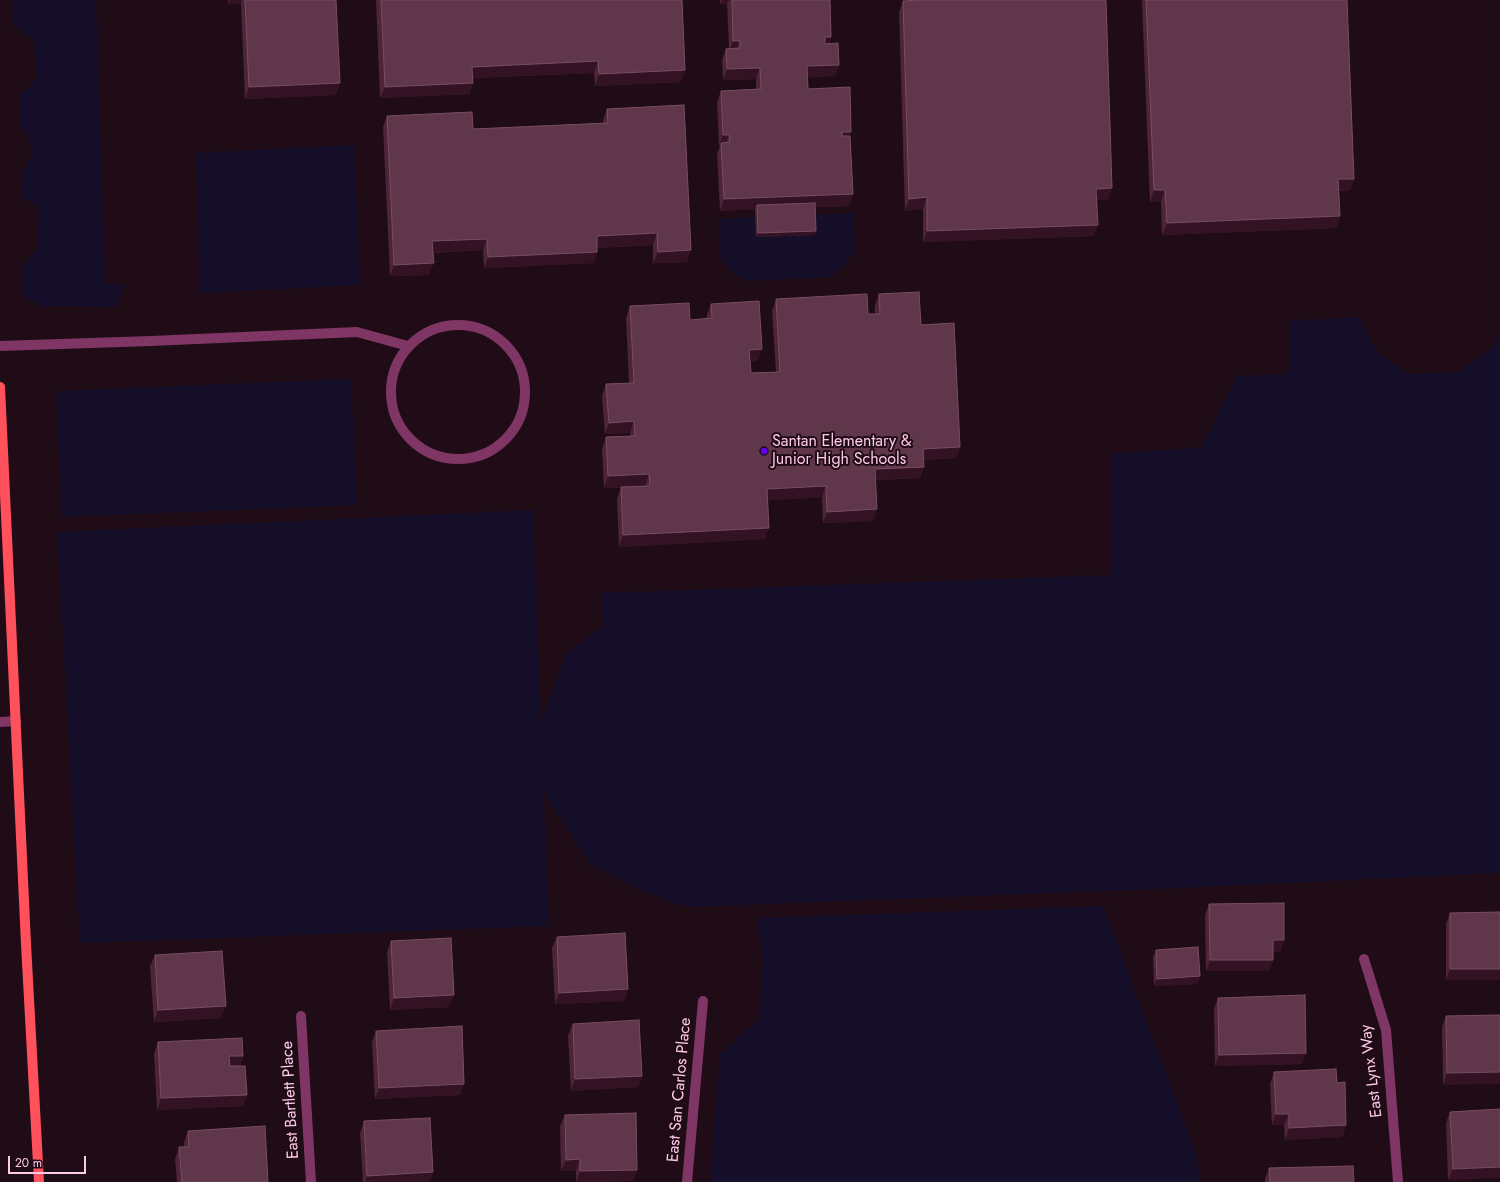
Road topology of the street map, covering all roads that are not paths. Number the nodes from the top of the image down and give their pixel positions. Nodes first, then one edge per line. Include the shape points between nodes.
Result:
1 (0, 346) edge
2 (408, 346) junction
3 (0, 387) edge
4 (16, 721) junction
5 (0, 722) edge
6 (1364, 959) dead end
7 (704, 1001) dead end
8 (301, 1016) dead end
9 (39, 1182) edge
10 (311, 1182) edge
11 (687, 1182) edge
12 (1398, 1182) edge

1 - 2 street via 357,332
2 - 2 street via 396,364 390,386 392,408 397,421 415,445 434,456 455,461 477,458 496,448 512,433 522,413 526,390 521,367 509,348 492,333 470,325 448,325 426,332
3 - 4 main road
4 - 5 street
4 - 9 main road
6 - 12 street, East Lynx Way via 1386,1030
7 - 11 street, East San Carlos Place
8 - 10 street, East Bartlett Place

